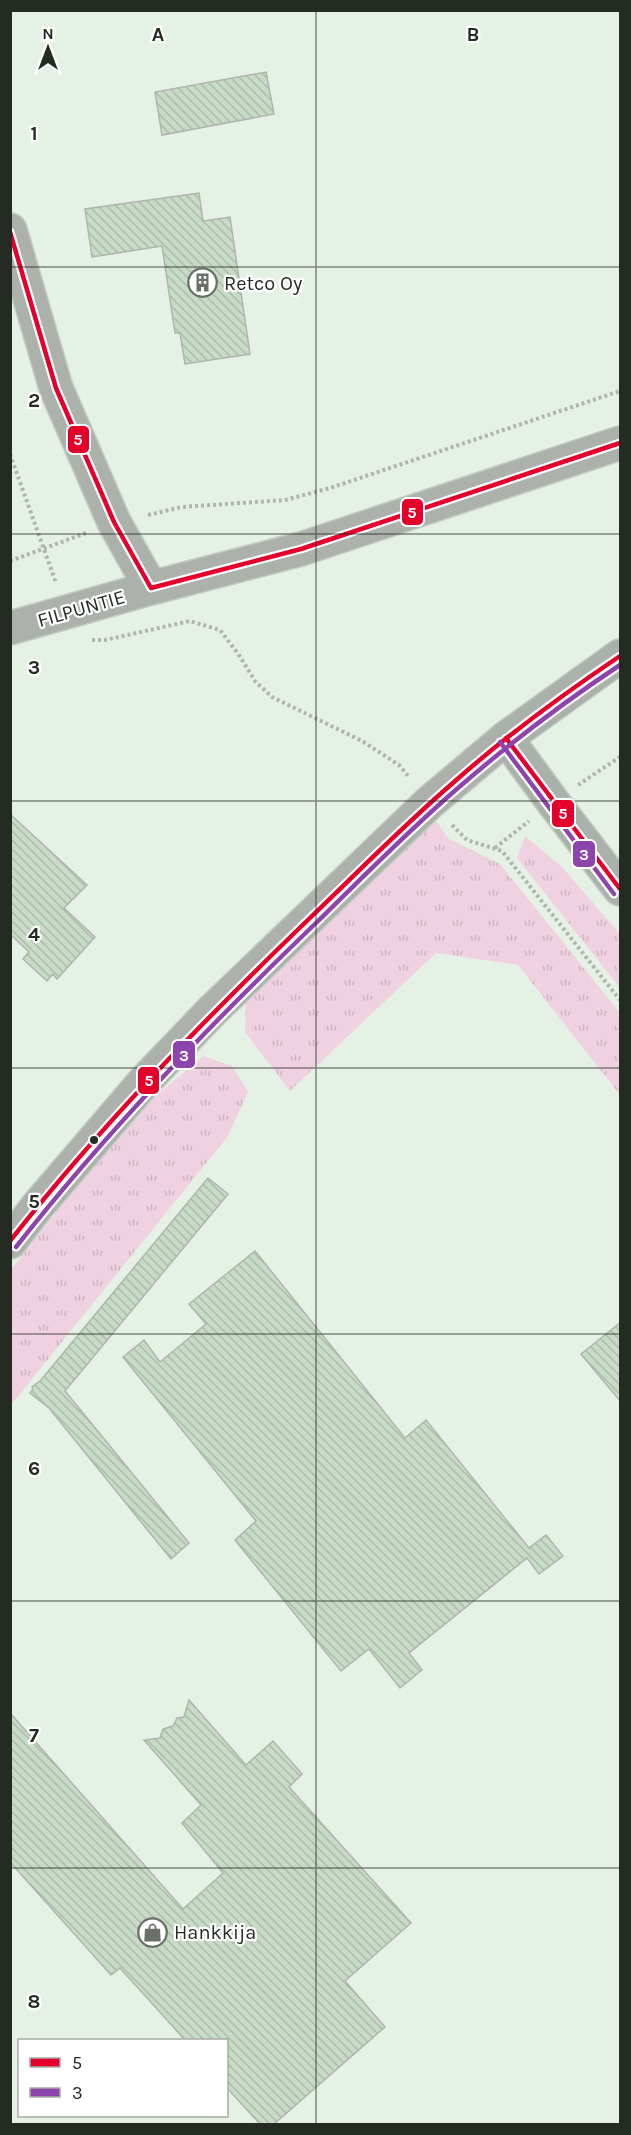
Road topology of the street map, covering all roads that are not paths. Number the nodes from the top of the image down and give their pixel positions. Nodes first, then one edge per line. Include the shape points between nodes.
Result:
1 (10, 230) edge
2 (621, 443) edge
3 (151, 588) junction
4 (10, 628) edge
5 (621, 656) edge
6 (506, 738) junction
7 (621, 889) edge
8 (10, 1242) edge

1 - 3 street via 56,388 114,522
2 - 3 street, FILPUNTIE via 301,549
3 - 4 street, FILPUNTIE
5 - 6 main road
6 - 7 main road
6 - 8 street via 430,802 212,1011 159,1067

